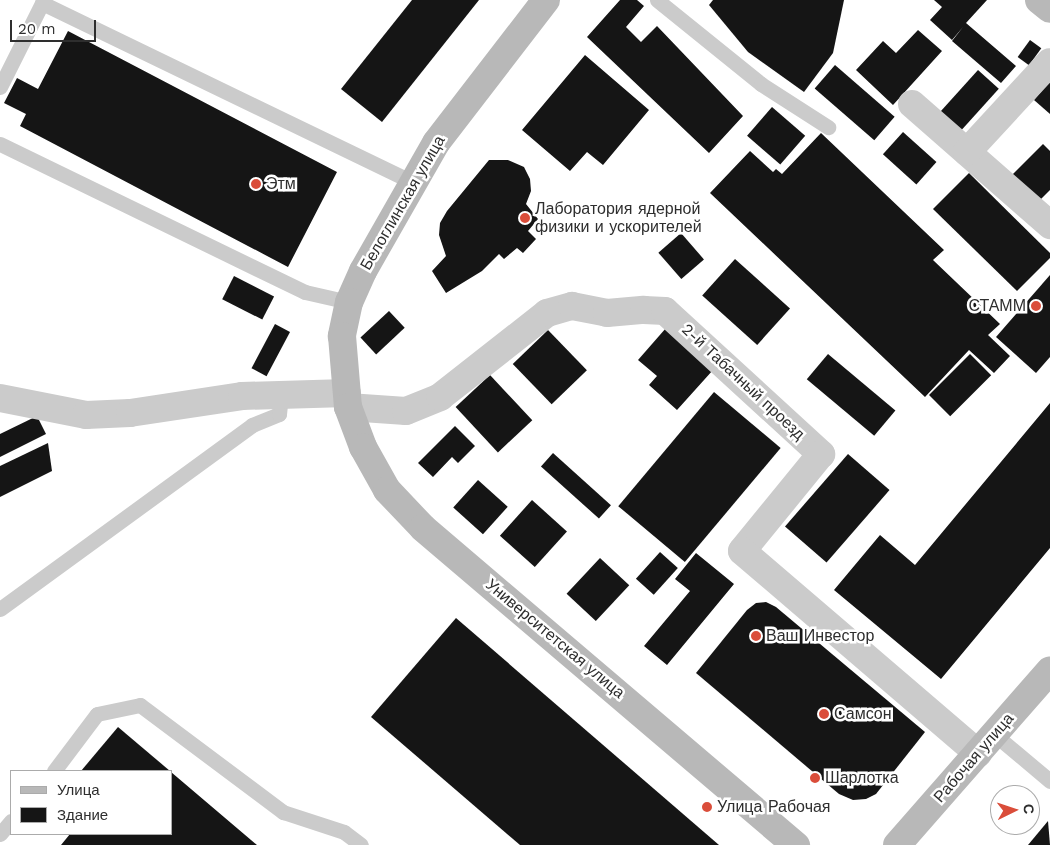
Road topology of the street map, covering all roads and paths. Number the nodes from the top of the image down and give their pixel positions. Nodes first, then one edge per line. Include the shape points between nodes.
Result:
1 (546, 0) edge
2 (657, 0) edge
3 (1039, 0) edge
4 (1050, 9) edge
5 (1050, 62) edge
6 (0, 87) edge
7 (912, 104) dead end
8 (828, 126) dead end
9 (0, 144) edge
10 (966, 152) junction
11 (413, 182) junction
12 (1050, 225) edge
13 (349, 302) junction
14 (281, 395) junction
15 (0, 398) edge
16 (348, 400) junction
17 (0, 609) edge
18 (1050, 670) edge
19 (986, 744) junction
20 (55, 770) edge
21 (1050, 781) edge
22 (10, 822) edge
23 (0, 834) edge
24 (361, 845) edge
25 (796, 845) edge
26 (897, 845) edge

1 - 11 main road, Белоглинская улица via 436,144
2 - 8 lane via 761,84
3 - 4 main road
5 - 10 street
6 - 11 lane via 42,2
7 - 10 street
9 - 13 lane via 305,292
10 - 12 street
11 - 13 main road, Белоглинская улица
13 - 16 main road, Белоглинская улица via 342,336
14 - 15 street via 242,396 130,413 86,415
14 - 16 street
14 - 17 lane via 279,414 252,425
16 - 19 street, 2-й Табачный проезд via 406,411 440,397 547,314 572,306 607,313 666,311 821,454 742,551
16 - 25 main road, Университетская улица via 363,447 387,490 423,528
18 - 19 main road, Рабочая улица
19 - 21 lane
19 - 26 main road, Рабочая улица
20 - 24 lane via 96,714 140,705 283,812 344,832
22 - 23 lane

